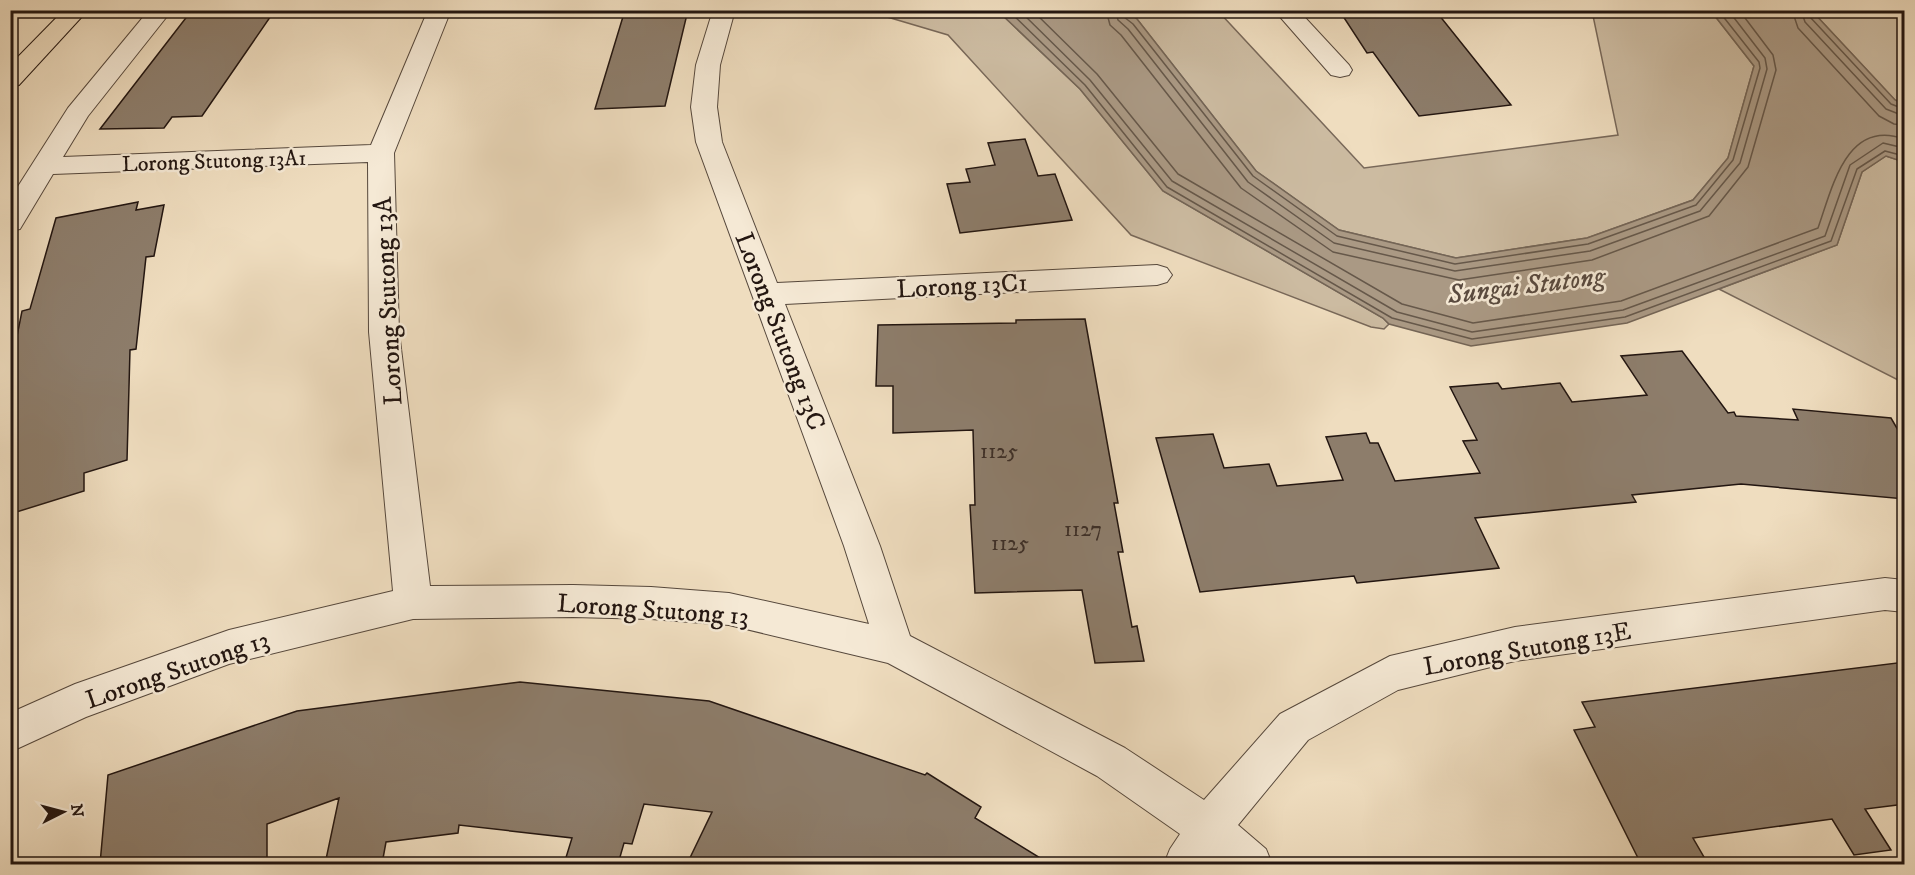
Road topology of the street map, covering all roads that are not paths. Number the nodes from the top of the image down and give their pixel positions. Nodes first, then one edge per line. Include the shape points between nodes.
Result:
1 (77, 10) edge
2 (161, 10) edge
3 (440, 10) edge
4 (724, 10) edge
5 (1285, 10) edge
6 (1341, 70) dead end
7 (10, 80) edge
8 (381, 153) junction
9 (47, 166) junction
10 (10, 222) edge
11 (1157, 275) dead end
12 (767, 294) junction
13 (1905, 596) edge
14 (413, 603) junction
15 (895, 647) junction
16 (10, 733) edge
17 (1208, 828) junction
18 (1185, 864) edge
19 (1251, 864) edge

1 - 7 main road
2 - 9 street via 77,113
3 - 8 street, Lorong Stutong 13A
4 - 12 street, Lorong Stutong 13C via 708,65 704,107 709,142
5 - 6 street
8 - 9 street, Lorong Stutong 13A1
8 - 14 street, Lorong Stutong 13A via 384,332
9 - 10 street
11 - 12 street, Lorong 13C1
12 - 15 street, Lorong Stutong 13C via 862,546
13 - 17 street, Lorong Stutong 13E via 1885,594 1515,644 1390,674 1294,727
14 - 15 street, Lorong Stutong 13 via 573,601 729,609
14 - 16 street, Lorong Stutong 13 via 229,647 75,703
15 - 17 street, Lorong Stutong 13 via 1111,762
17 - 18 street, Lorong Stutong 13E
17 - 19 street, Lorong Stutong 13

